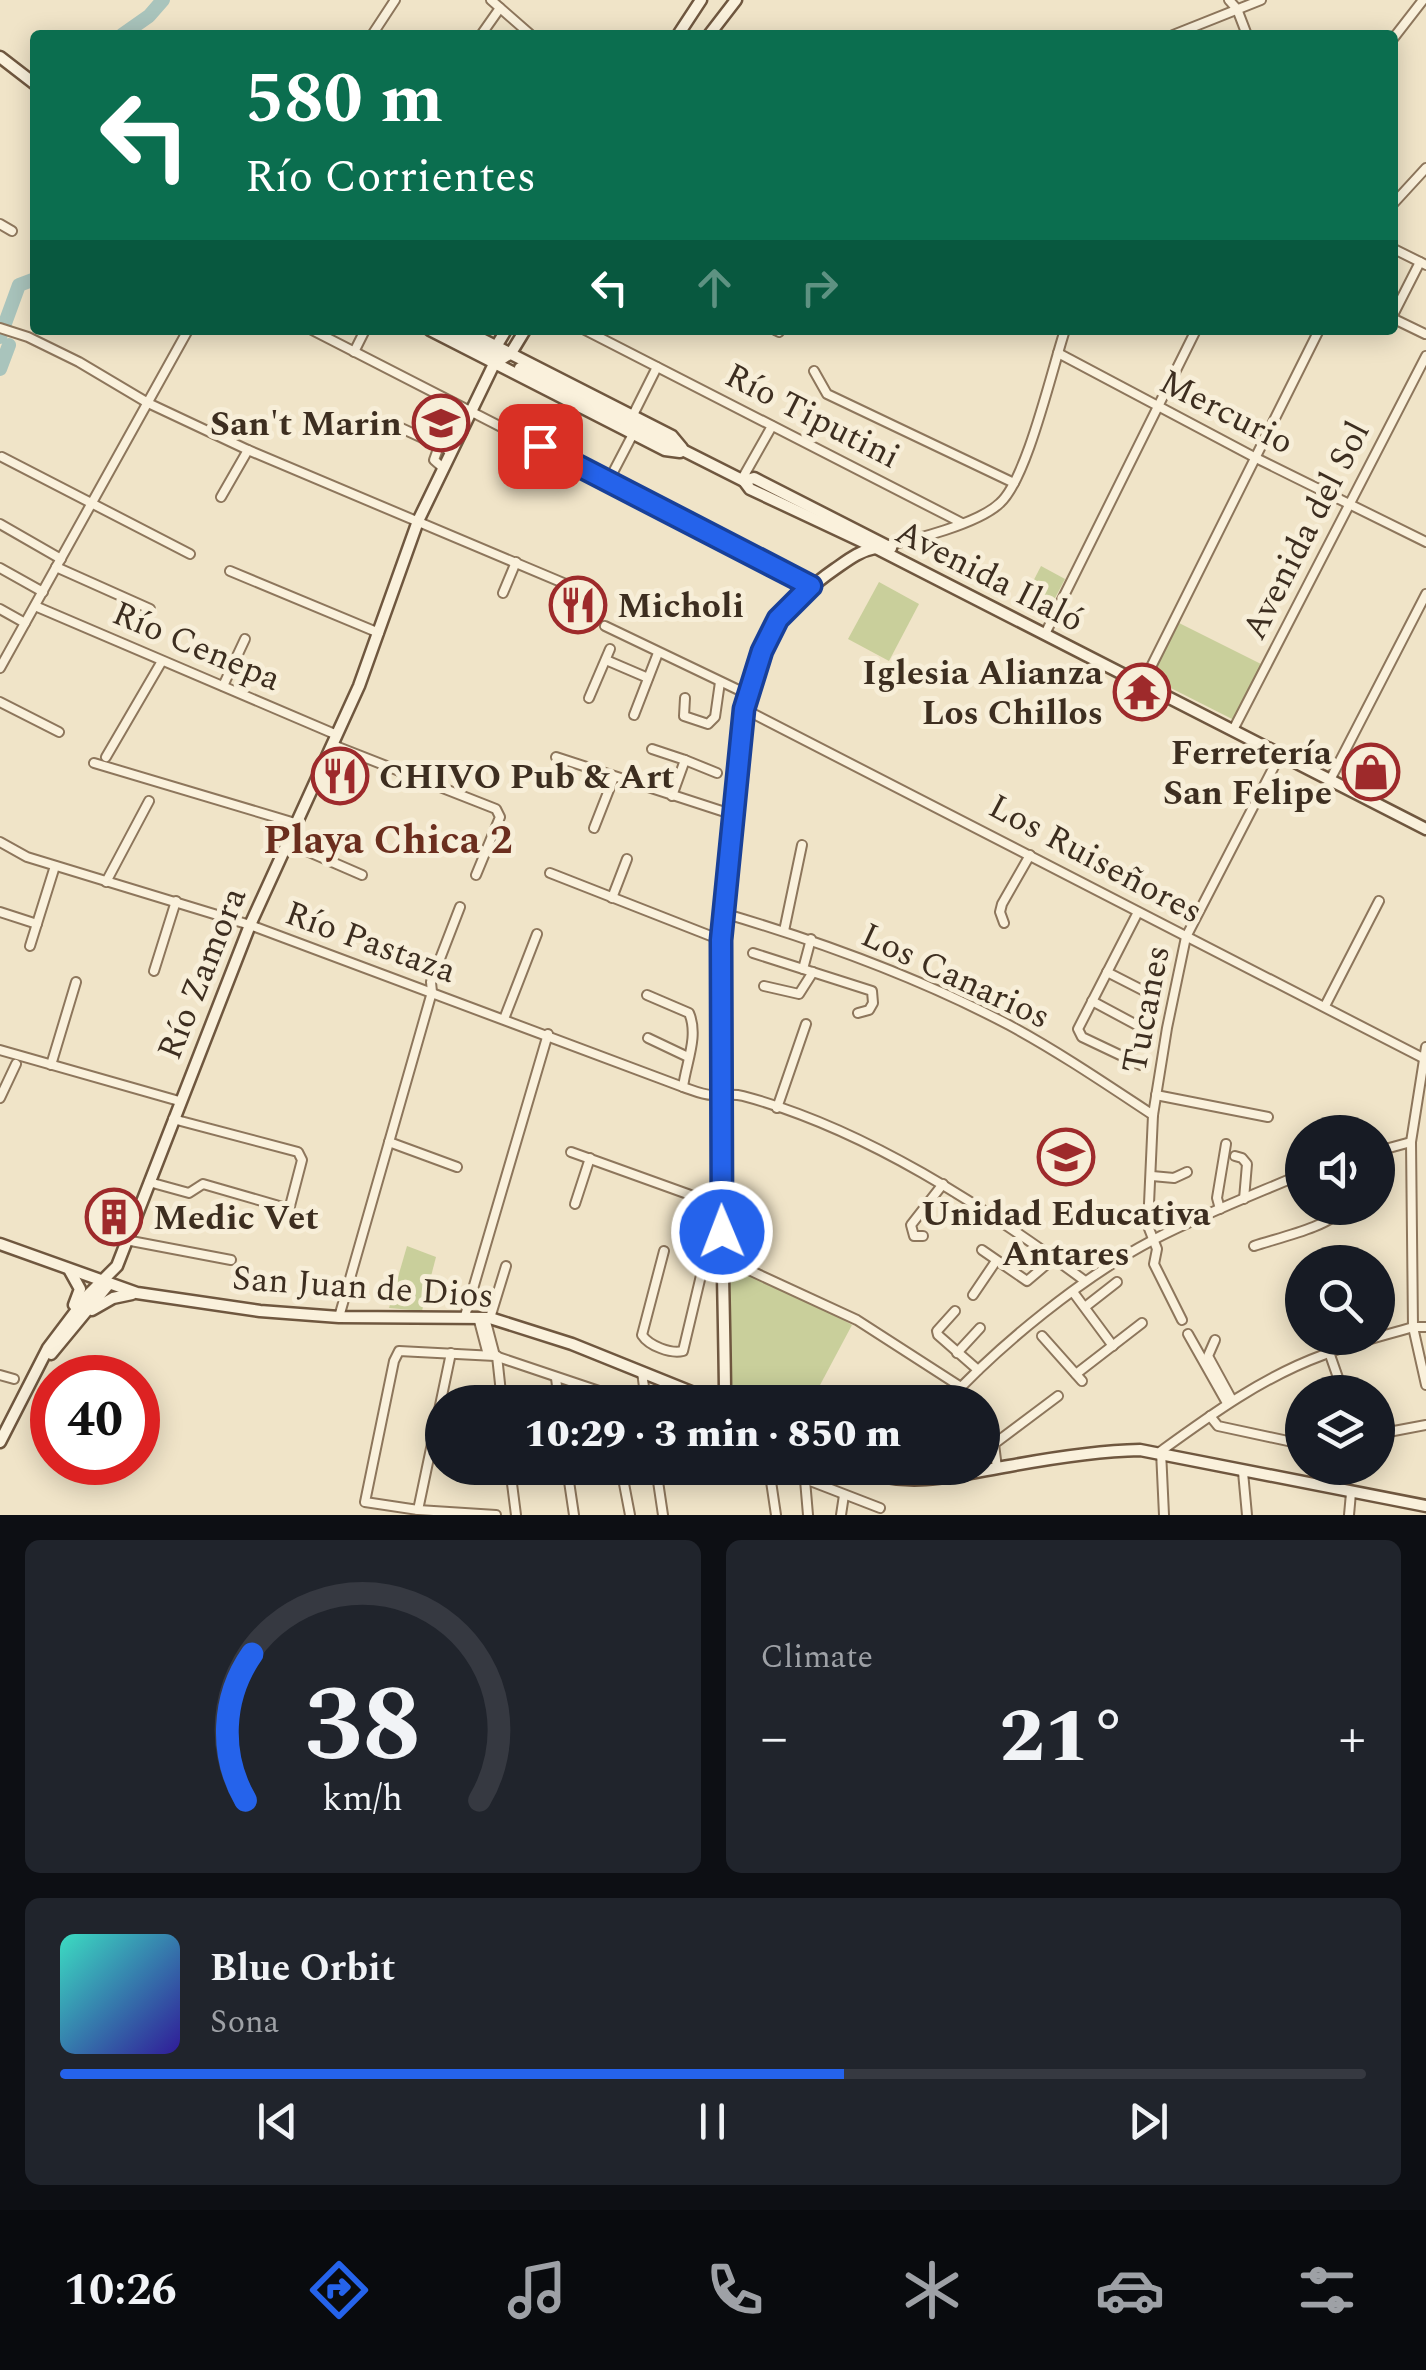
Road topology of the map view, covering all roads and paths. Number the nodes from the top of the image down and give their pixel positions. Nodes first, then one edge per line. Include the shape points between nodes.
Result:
1 (395, 0) edge
2 (491, 0) edge
3 (701, 0) edge
4 (736, 0) edge
5 (1228, 0) edge
6 (1261, 0) edge
7 (1423, 0) edge
8 (500, 8) junction
9 (1236, 9) junction
10 (375, 30) edge
11 (485, 30) edge
12 (523, 30) edge
13 (681, 30) edge
14 (713, 30) edge
15 (1185, 30) edge
16 (1245, 30) edge
17 (1398, 32) edge
18 (0, 57) edge
19 (30, 80) edge
20 (1426, 168) edge
21 (1398, 198) edge
22 (0, 224) edge
23 (12, 232) dead end
24 (1398, 251) edge
25 (1423, 263) edge
26 (1398, 307) edge
27 (1398, 321) edge
28 (0, 328) edge
29 (1425, 334) edge
30 (185, 335) edge
31 (322, 335) edge
32 (362, 335) edge
33 (439, 335) edge
34 (458, 335) edge
35 (471, 335) edge
36 (502, 335) edge
37 (522, 335) edge
38 (595, 335) edge
39 (1064, 335) edge
40 (1193, 335) edge
41 (1317, 335) edge
42 (492, 349) junction
43 (354, 352) junction
44 (511, 353) junction
45 (1058, 354) junction
46 (1426, 356) edge
47 (494, 364) junction
48 (658, 367) junction
49 (520, 368) dead end
50 (814, 371) dead end
51 (148, 403) junction
52 (1157, 406) junction
53 (471, 410) junction
54 (634, 416) junction
55 (772, 426) junction
56 (402, 428) dead end
57 (633, 434) junction
58 (445, 448) junction
59 (248, 450) junction
60 (687, 453) junction
61 (2, 457) edge
62 (1256, 458) junction
63 (743, 480) junction
64 (608, 482) junction
65 (1014, 483) junction
66 (221, 497) dead end
67 (1349, 503) junction
68 (91, 504) junction
69 (418, 522) junction
70 (962, 522) junction
71 (0, 524) edge
72 (1426, 542) edge
73 (881, 547) junction
74 (190, 554) dead end
75 (516, 562) junction
76 (59, 563) junction
77 (0, 568) edge
78 (230, 572) dead end
79 (811, 586) junction
80 (580, 590) dead end
81 (43, 592) junction
82 (503, 592) dead end
83 (1426, 594) edge
84 (36, 606) junction
85 (0, 609) edge
86 (150, 609) dead end
87 (24, 623) junction
88 (605, 626) dead end
89 (1046, 631) junction
90 (379, 633) junction
91 (245, 640) dead end
92 (610, 649) dead end
93 (658, 653) junction
94 (606, 660) junction
95 (162, 661) junction
96 (0, 668) edge
97 (648, 678) junction
98 (1144, 681) junction
99 (720, 682) junction
100 (222, 686) junction
101 (747, 694) junction
102 (589, 698) dead end
103 (685, 698) dead end
104 (0, 702) edge
105 (744, 709) junction
106 (634, 715) dead end
107 (1234, 728) junction
108 (59, 732) dead end
109 (335, 740) junction
110 (652, 749) dead end
111 (1281, 752) junction
112 (106, 757) dead end
113 (556, 757) dead end
114 (685, 760) junction
115 (94, 763) dead end
116 (717, 773) dead end
117 (614, 777) junction
118 (1331, 778) junction
119 (672, 796) junction
120 (149, 801) dead end
121 (732, 814) junction
122 (295, 823) junction
123 (1426, 827) edge
124 (594, 828) dead end
125 (0, 842) edge
126 (286, 842) junction
127 (802, 844) dead end
128 (1030, 855) junction
129 (626, 859) dead end
130 (54, 866) junction
131 (550, 873) dead end
132 (476, 874) dead end
133 (362, 875) dead end
134 (106, 882) junction
135 (612, 898) junction
136 (1380, 900) dead end
137 (176, 902) junction
138 (460, 906) dead end
139 (0, 912) edge
140 (1138, 912) junction
141 (723, 913) junction
142 (1004, 923) dead end
143 (36, 924) junction
144 (250, 925) junction
145 (784, 931) junction
146 (537, 934) dead end
147 (1186, 937) junction
148 (811, 939) junction
149 (721, 940) junction
150 (30, 946) dead end
151 (753, 953) dead end
152 (808, 970) junction
153 (154, 971) dead end
154 (1107, 972) junction
155 (76, 982) dead end
156 (764, 986) dead end
157 (432, 992) junction
158 (648, 995) dead end
159 (1154, 996) dead end
160 (1092, 1001) junction
161 (1325, 1006) junction
162 (858, 1013) dead end
163 (504, 1019) junction
164 (806, 1024) dead end
165 (1146, 1030) dead end
166 (548, 1034) junction
167 (648, 1038) dead end
168 (1426, 1047) edge
169 (0, 1050) edge
170 (688, 1057) junction
171 (1423, 1058) junction
172 (16, 1064) dead end
173 (50, 1065) junction
174 (1141, 1065) dead end
175 (683, 1087) junction
176 (722, 1094) junction
177 (1156, 1094) junction
178 (0, 1098) edge
179 (179, 1102) junction
180 (777, 1108) junction
181 (1153, 1115) junction
182 (1268, 1117) dead end
183 (172, 1119) junction
184 (389, 1142) junction
185 (1411, 1142) junction
186 (1226, 1144) dead end
187 (1395, 1146) edge
188 (572, 1152) dead end
189 (1235, 1156) dead end
190 (590, 1158) junction
191 (457, 1166) dead end
192 (1187, 1172) dead end
193 (1152, 1176) junction
194 (1285, 1181) edge
195 (149, 1182) junction
196 (942, 1184) junction
197 (1244, 1199) junction
198 (575, 1204) dead end
199 (720, 1206) junction
200 (1220, 1209) junction
201 (1314, 1225) edge
202 (134, 1227) junction
203 (923, 1236) dead end
204 (1152, 1240) junction
205 (131, 1241) junction
206 (0, 1244) edge
207 (1254, 1246) dead end
208 (664, 1250) dead end
209 (982, 1250) dead end
210 (723, 1258) junction
211 (1054, 1258) junction
212 (232, 1260) dead end
213 (996, 1261) junction
214 (117, 1266) junction
215 (506, 1266) dead end
216 (70, 1270) junction
217 (90, 1278) junction
218 (1085, 1281) junction
219 (1117, 1282) dead end
220 (105, 1284) junction
221 (1073, 1292) junction
222 (137, 1293) junction
223 (973, 1295) dead end
224 (1084, 1307) junction
225 (955, 1311) dead end
226 (465, 1316) junction
227 (339, 1317) junction
228 (484, 1318) junction
229 (1182, 1320) dead end
230 (1142, 1323) dead end
231 (76, 1324) junction
232 (63, 1326) junction
233 (1426, 1326) edge
234 (1414, 1327) junction
235 (980, 1328) dead end
236 (1395, 1333) edge
237 (1188, 1334) dead end
238 (1042, 1336) dead end
239 (1215, 1340) dead end
240 (1113, 1346) junction
241 (957, 1353) junction
242 (451, 1354) junction
243 (47, 1355) edge
244 (51, 1355) edge
245 (1322, 1355) edge
246 (493, 1356) junction
247 (978, 1370) junction
248 (642, 1372) junction
249 (0, 1374) edge
250 (556, 1378) junction
251 (14, 1380) dead end
252 (445, 1385) edge
253 (499, 1385) edge
254 (557, 1385) edge
255 (579, 1385) edge
256 (644, 1385) edge
257 (675, 1385) edge
258 (725, 1385) edge
259 (958, 1385) edge
260 (963, 1385) edge
261 (1426, 1385) edge
262 (30, 1386) edge
263 (1058, 1396) dead end
264 (1230, 1401) junction
265 (1210, 1416) junction
266 (1426, 1425) edge
267 (1395, 1431) edge
268 (1000, 1440) edge
269 (1285, 1440) edge
270 (0, 1442) edge
271 (1161, 1452) junction
272 (1000, 1467) edge
273 (1243, 1472) junction
274 (425, 1478) edge
275 (512, 1485) edge
276 (570, 1485) edge
277 (624, 1485) edge
278 (659, 1485) edge
279 (772, 1485) edge
280 (806, 1485) edge
281 (821, 1485) edge
282 (1351, 1493) junction
283 (844, 1494) junction
284 (1426, 1506) edge
285 (880, 1508) dead end
286 (418, 1510) junction
287 (496, 1515) edge
288 (516, 1515) edge
289 (574, 1515) edge
290 (630, 1515) edge
291 (663, 1515) edge
292 (776, 1515) edge
293 (808, 1515) edge
294 (841, 1515) edge
295 (1164, 1515) edge
296 (1247, 1515) edge
297 (1348, 1515) edge

1 - 10 street
2 - 8 street
3 - 13 street
4 - 14 street
5 - 9 street
6 - 9 street
7 - 17 street
8 - 11 street
8 - 12 street
9 - 15 street
9 - 16 street
18 - 19 street
20 - 21 street
22 - 23 street
24 - 25 street
25 - 26 street
27 - 29 street
28 - 51 street via 28,336
30 - 51 street
31 - 43 street
32 - 43 street
33 - 47 street
34 - 42 street
35 - 42 street
36 - 42 street
37 - 44 street
38 - 48 street, Río Tiputini
39 - 45 street
40 - 52 street
41 - 62 street
42 - 44 street
42 - 47 street
43 - 53 street
44 - 47 street
44 - 54 street
45 - 52 street, Mercurio
45 - 65 street
46 - 67 street, Avenida del Sol
47 - 53 street, Río Zamora
47 - 57 street
48 - 54 street
48 - 55 street, Río Tiputini
49 - 60 street, Avenida Ilaló
50 - 65 street via 827,394
51 - 59 street
51 - 68 street
52 - 62 street, Mercurio
52 - 89 street
53 - 58 street, Río Zamora
53 - 64 street
54 - 60 street via 672,436
55 - 63 street
55 - 70 street, Río Tiputini
56 - 58 street
57 - 60 street
57 - 64 street
58 - 69 street, Río Zamora
59 - 66 street
59 - 69 street
60 - 63 street, Avenida Ilaló
61 - 68 street
62 - 67 street, Mercurio
62 - 98 street
63 - 73 street, Avenida Ilaló via 750,489
64 - 79 street
65 - 70 street via 1000,504
67 - 72 street, Mercurio
67 - 107 street, Avenida del Sol
68 - 74 street
68 - 76 street
69 - 75 street
69 - 90 street, Río Zamora
70 - 73 street
71 - 76 street
73 - 79 street via 852,557
73 - 89 street, Avenida Ilaló
75 - 80 street
75 - 82 street
76 - 81 street
76 - 86 street
77 - 81 street
78 - 90 street
79 - 101 street via 778,619
81 - 84 street
83 - 118 street
84 - 87 street
84 - 95 street, Río Cenepa
85 - 87 street
87 - 96 street
88 - 93 street
89 - 98 street, Avenida Ilaló
90 - 109 street, Río Zamora
91 - 100 street
92 - 94 street
93 - 97 street
93 - 99 street
94 - 97 street
94 - 102 street
95 - 100 street, Río Cenepa
95 - 112 street
97 - 106 street
98 - 107 street, Avenida Ilaló
99 - 101 street
99 - 103 street via 708,724 684,716
100 - 109 street, Río Cenepa
101 - 105 street
104 - 108 street
105 - 121 street
105 - 128 street, Los Ruiseñores
107 - 111 street, Avenida Ilaló
109 - 122 street, Río Zamora
109 - 132 street, Río Cenepa via 496,809 500,816
110 - 114 street
111 - 118 street, Avenida Ilaló
111 - 147 street, Tucanes
113 - 117 street
114 - 116 street
114 - 119 street
115 - 122 street
117 - 119 street
117 - 124 street
118 - 123 street, Avenida Ilaló
119 - 121 street
120 - 134 street
121 - 141 street
122 - 126 street, Río Zamora
125 - 130 street, Río Pastaza
126 - 133 street
126 - 144 street, Río Zamora
127 - 145 street
128 - 140 street, Los Ruiseñores
128 - 142 street via 1002,904
129 - 135 street
130 - 134 street, Río Pastaza
130 - 143 street
131 - 135 street
134 - 137 street, Río Pastaza
135 - 149 street
136 - 161 street
137 - 144 street, Río Pastaza
137 - 153 street
138 - 157 street
139 - 143 street
140 - 147 street, Los Ruiseñores
140 - 154 street
141 - 145 street, Los Canarios
141 - 149 street
143 - 150 street
144 - 157 street, Río Pastaza
144 - 179 street, Río Zamora
145 - 148 street, Los Canarios
146 - 163 street
147 - 161 street, Los Ruiseñores
147 - 177 street, Tucanes
148 - 152 street
148 - 181 street, Los Canarios via 1010,1026
149 - 176 street
151 - 152 street
152 - 156 street via 799,994
152 - 162 street via 872,991 868,1010
154 - 159 street
154 - 160 street
155 - 173 street
157 - 163 street, Río Pastaza
157 - 184 street
158 - 170 street via 689,1013
160 - 165 street
160 - 174 street via 1079,1034
161 - 171 street, Los Ruiseñores
163 - 166 street, Río Pastaza
164 - 180 street
166 - 175 street, Río Pastaza
166 - 226 street
167 - 170 street
168 - 171 street
169 - 173 street
170 - 175 street
171 - 185 street
172 - 178 street
173 - 179 street
175 - 176 street, Río Pastaza
176 - 180 street, Río Pastaza
176 - 199 street
177 - 181 street, Tucanes
177 - 182 street
179 - 183 street, Río Zamora
180 - 196 street, Río Pastaza
181 - 193 street, Tucanes
183 - 195 street, Río Zamora
183 - 195 street via 294,1150 302,1160 290,1206 202,1184 189,1193
184 - 191 street
184 - 227 street
185 - 187 street
185 - 234 street
186 - 200 street
188 - 190 street
189 - 197 street via 1247,1164
190 - 198 street
190 - 199 street
192 - 193 street
193 - 204 street, Tucanes
194 - 197 street
195 - 202 street, Río Zamora
196 - 203 street via 910,1225 914,1236
196 - 211 street, Río Pastaza
197 - 200 street
199 - 210 street
200 - 204 street
201 - 207 street
202 - 205 street
202 - 214 street, Río Zamora
204 - 218 street
204 - 229 street, Tucanes via 1158,1249 1154,1264
205 - 212 street
205 - 222 street via 120,1272
206 - 216 street, San Juan de Dios
208 - 210 street via 642,1335 677,1352 688,1341 703,1267
209 - 213 street
210 - 258 street
210 - 259 street via 857,1320
211 - 213 street via 1027,1281
211 - 218 street, Río Pastaza
213 - 223 street
214 - 217 street
214 - 220 street, Río Zamora
215 - 228 street
216 - 217 street, San Juan de Dios
216 - 232 street via 80,1289
217 - 220 street, San Juan de Dios
218 - 221 street
219 - 224 street
220 - 222 street, San Juan de Dios
220 - 231 street, Río Zamora
220 - 232 street, Río Zamora
221 - 224 street
221 - 247 street
222 - 227 street, San Juan de Dios
222 - 231 street via 113,1298
224 - 240 street
225 - 241 street via 938,1335
226 - 227 street, San Juan de Dios
226 - 228 street, San Juan de Dios
228 - 246 street
228 - 248 street, San Juan de Dios
230 - 240 street
231 - 244 street, Río Zamora
232 - 243 street, Río Zamora
233 - 234 street
234 - 236 street
234 - 261 street
235 - 241 street
237 - 264 street
238 - 240 street via 1079,1377
239 - 264 street via 1208,1356
241 - 247 street
242 - 246 street
242 - 252 street
242 - 286 street via 397,1354 364,1498 368,1505
245 - 264 street
246 - 250 street
246 - 253 street
247 - 260 street
248 - 256 street
248 - 257 street, San Juan de Dios
249 - 251 street
250 - 254 street
250 - 255 street
262 - 270 street, Río Zamora
263 - 268 street
264 - 265 street
265 - 269 street via 1218,1426
265 - 271 street
266 - 267 street
271 - 272 street via 1107,1451
271 - 273 street
271 - 295 street
273 - 282 street
273 - 296 street
274 - 286 street
275 - 288 street
276 - 289 street
277 - 290 street
278 - 291 street
279 - 292 street
280 - 293 street
281 - 283 street
282 - 284 street
282 - 297 street
283 - 285 street
283 - 294 street
286 - 287 street

